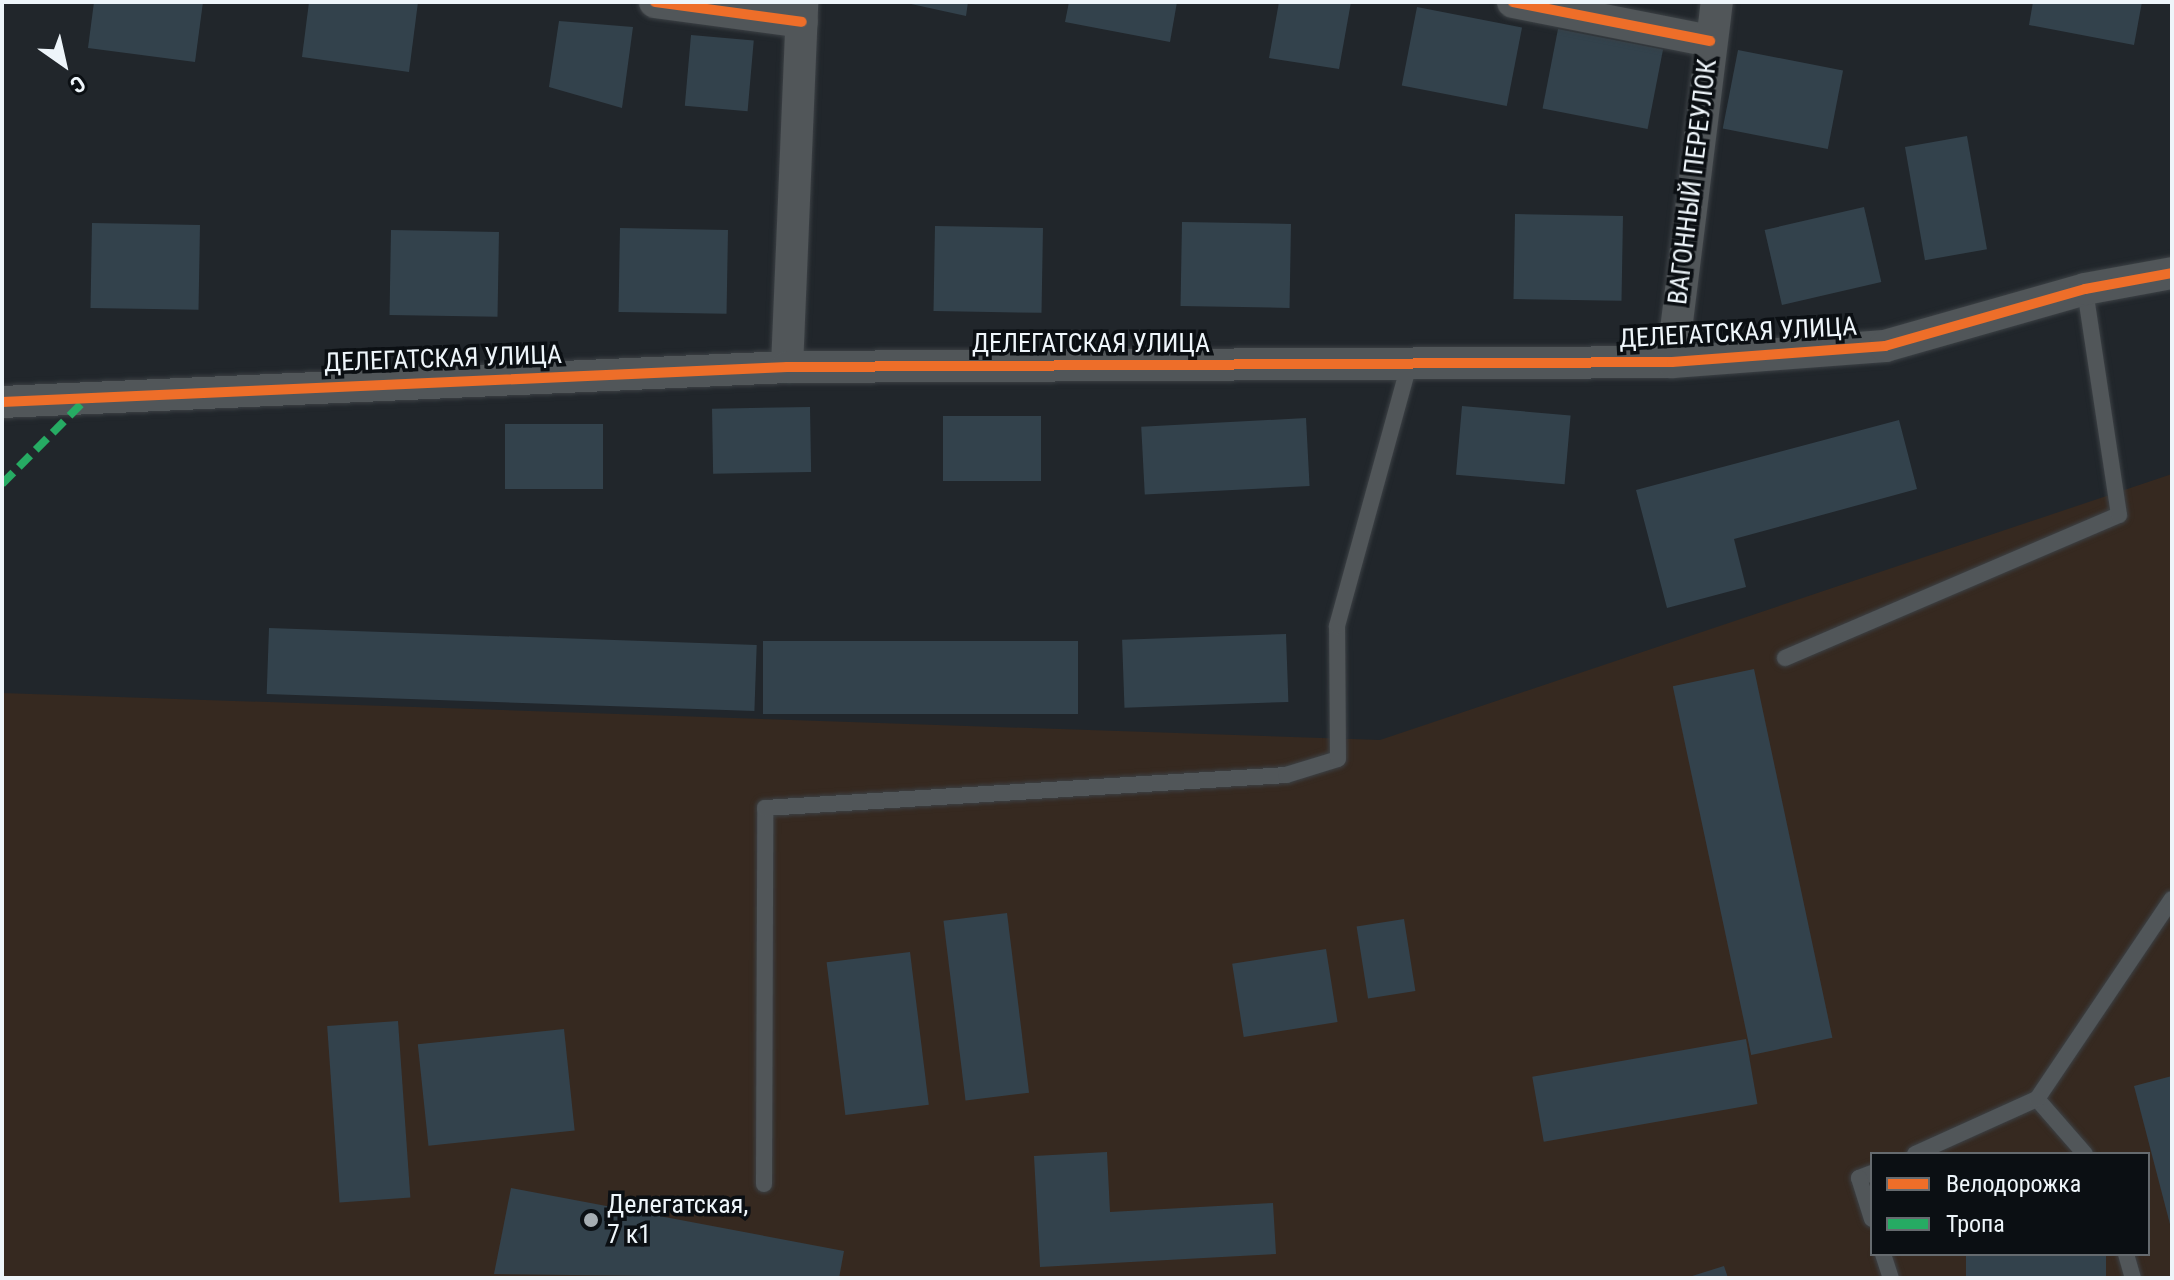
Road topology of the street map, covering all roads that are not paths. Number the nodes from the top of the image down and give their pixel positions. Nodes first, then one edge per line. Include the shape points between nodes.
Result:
1 (655, 2) edge
2 (1513, 2) edge
3 (1717, 2) edge
4 (802, 12) edge
5 (1710, 41) junction
6 (2172, 273) edge
7 (2085, 289) junction
8 (1672, 362) junction
9 (1409, 365) junction
10 (787, 367) junction
11 (2, 402) edge
12 (1785, 658) dead end
13 (2172, 899) edge
14 (2037, 1099) junction
15 (1919, 1152) edge
16 (2083, 1152) edge
17 (1870, 1174) edge
18 (764, 1184) dead end
19 (1870, 1213) edge
20 (1884, 1256) edge
21 (2127, 1256) edge
22 (1891, 1278) edge
23 (2133, 1278) edge

1 - 4 street
2 - 5 street
3 - 5 street, ВАГОННЫЙ ПЕРЕУЛОК
4 - 10 street
5 - 8 street, ВАГОННЫЙ ПЕРЕУЛОК
6 - 7 street, ДЕЛЕГАТСКАЯ УЛИЦА
7 - 8 street, ДЕЛЕГАТСКАЯ УЛИЦА via 1885,346
7 - 12 lane via 2119,515
8 - 9 street, ДЕЛЕГАТСКАЯ УЛИЦА
9 - 10 street, ДЕЛЕГАТСКАЯ УЛИЦА
9 - 18 lane via 1337,626 1338,759 1286,775 765,808
10 - 11 street, ДЕЛЕГАТСКАЯ УЛИЦА
13 - 14 lane
14 - 15 lane
14 - 16 lane
17 - 19 lane via 1859,1178
20 - 22 lane
21 - 23 lane

